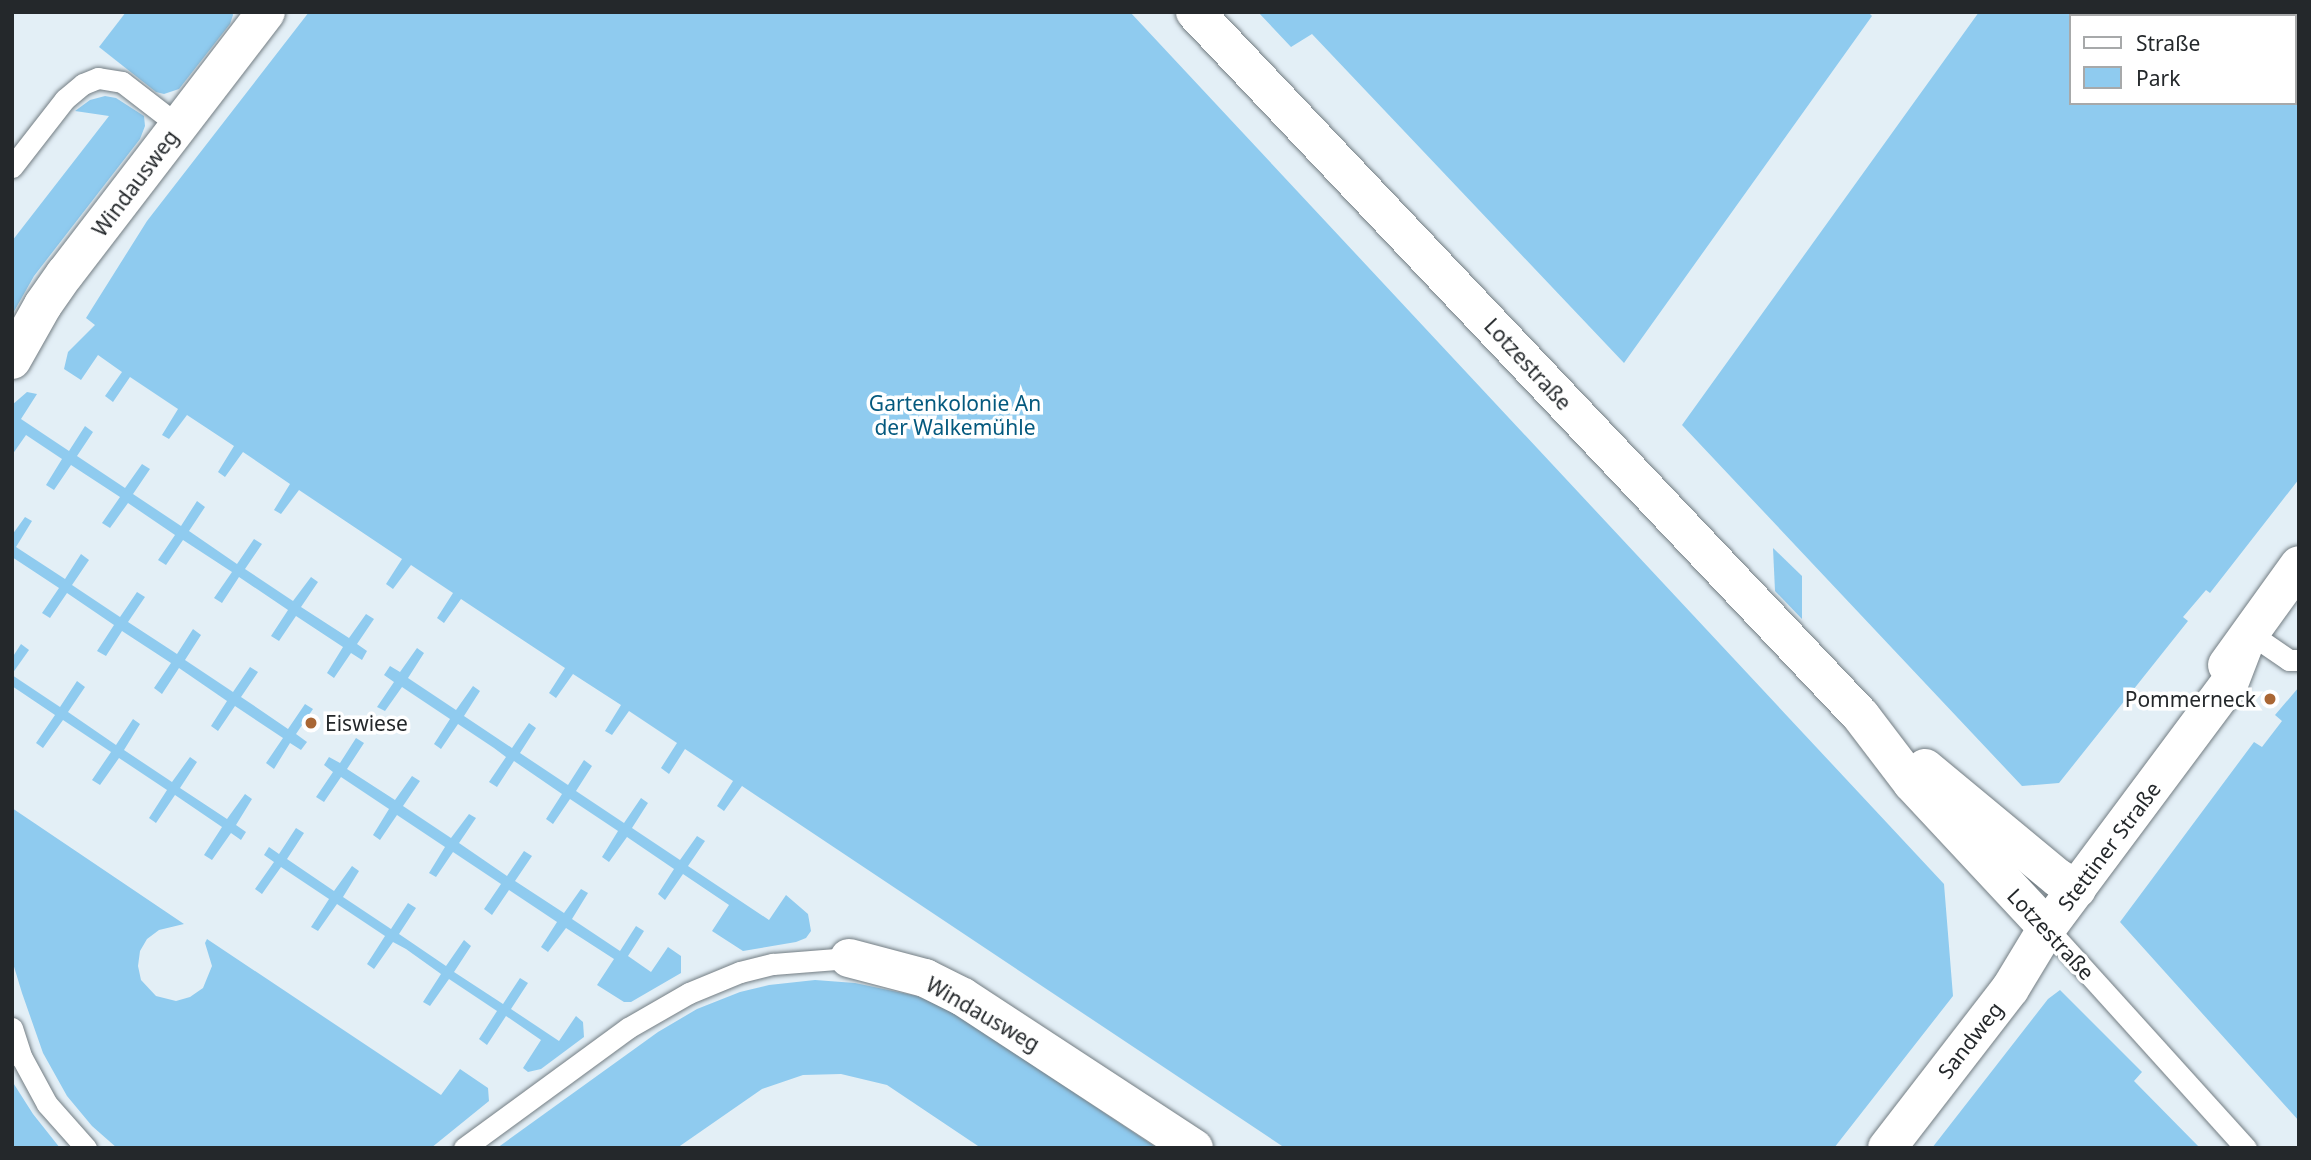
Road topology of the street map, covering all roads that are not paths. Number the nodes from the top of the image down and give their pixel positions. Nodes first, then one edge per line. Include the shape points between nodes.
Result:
1 (266, 12) edge
2 (1195, 12) edge
3 (179, 127) junction
4 (12, 167) edge
5 (12, 360) edge
6 (2299, 565) edge
7 (2247, 640) junction
8 (2299, 660) edge
9 (1861, 716) junction
10 (2068, 884) junction
11 (2047, 928) junction
12 (849, 958) joint
13 (12, 1028) edge
14 (86, 1148) edge
15 (464, 1148) edge
16 (1194, 1148) edge
17 (1887, 1148) edge
18 (2246, 1148) edge

1 - 3 street, Windausweg
2 - 9 street, Lotzestraße
3 - 4 lane via 122,82 98,78 83,83 65,99
3 - 5 street, Windausweg via 43,305
6 - 7 street, Stettiner Straße
7 - 8 lane via 2289,660
7 - 10 street, Stettiner Straße via 2230,684
9 - 10 street, Lotzestraße
9 - 11 street, Lotzestraße via 1912,783
10 - 11 street, Stettiner Straße
11 - 17 street, Sandweg via 2010,989
11 - 18 lane, Lotzestraße
12 - 15 lane, Windausweg via 773,964 689,993 628,1028
12 - 16 street, Windausweg via 925,978 963,998
13 - 14 lane via 47,1104

